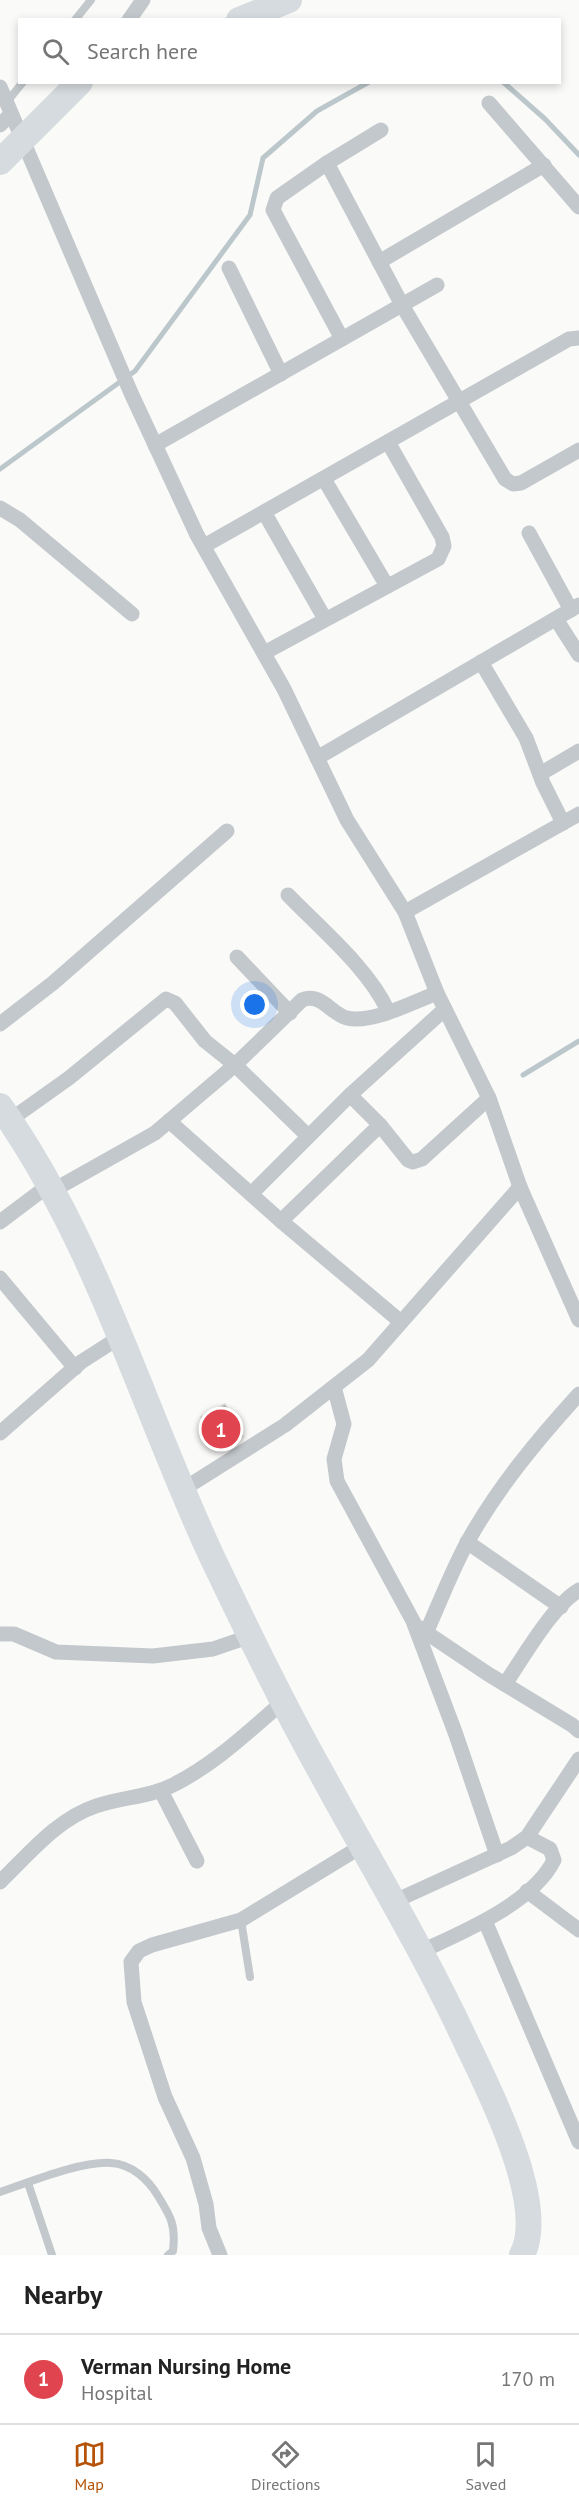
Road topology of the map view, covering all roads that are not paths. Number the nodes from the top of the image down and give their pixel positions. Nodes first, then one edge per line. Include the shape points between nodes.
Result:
1 (91, 0) edge
2 (143, 0) edge
3 (290, 0) edge
4 (77, 18) edge
5 (130, 18) edge
6 (244, 18) edge
7 (22, 84) edge
8 (78, 84) edge
9 (0, 87) edge
10 (489, 102) dead end
11 (6, 114) edge
12 (381, 130) dead end
13 (0, 162) edge
14 (327, 164) junction
15 (544, 165) junction
16 (579, 207) edge
17 (379, 262) junction
18 (229, 268) dead end
19 (437, 285) dead end
20 (402, 306) junction
21 (579, 338) edge
22 (342, 339) junction
23 (281, 374) junction
24 (461, 402) junction
25 (388, 442) junction
26 (155, 445) junction
27 (579, 450) edge
28 (324, 479) junction
29 (0, 508) edge
30 (264, 512) junction
31 (529, 533) dead end
32 (204, 546) junction
33 (387, 586) junction
34 (575, 608) edge
35 (132, 614) dead end
36 (325, 619) junction
37 (556, 619) junction
38 (264, 653) junction
39 (579, 656) edge
40 (481, 662) junction
41 (579, 751) edge
42 (317, 758) junction
43 (540, 774) junction
44 (579, 814) edge
45 (563, 823) junction
46 (228, 831) dead end
47 (288, 895) dead end
48 (405, 912) junction
49 (237, 957) dead end
50 (437, 993) junction
51 (445, 1009) junction
52 (388, 1011) junction
53 (290, 1014) junction
54 (0, 1024) edge
55 (235, 1065) junction
56 (350, 1095) junction
57 (489, 1098) junction
58 (5, 1113) edge
59 (169, 1121) junction
60 (380, 1125) junction
61 (308, 1136) junction
62 (520, 1187) junction
63 (51, 1188) junction
64 (250, 1194) junction
65 (281, 1221) junction
66 (0, 1222) edge
67 (0, 1278) edge
68 (579, 1320) edge
69 (401, 1322) junction
70 (120, 1337) junction
71 (75, 1368) junction
72 (334, 1387) junction
73 (579, 1394) edge
74 (0, 1433) edge
75 (182, 1490) junction
76 (467, 1542) junction
77 (579, 1590) edge
78 (561, 1607) junction
79 (421, 1629) junction
80 (0, 1634) edge
81 (250, 1636) junction
82 (505, 1684) junction
83 (284, 1701) junction
84 (579, 1731) edge
85 (579, 1759) edge
86 (161, 1791) junction
87 (527, 1837) junction
88 (362, 1846) junction
89 (497, 1855) junction
90 (197, 1861) dead end
91 (0, 1882) edge
92 (527, 1890) junction
93 (394, 1901) junction
94 (241, 1920) junction
95 (485, 1921) junction
96 (579, 1930) edge
97 (422, 1952) junction
98 (250, 1977) dead end
99 (579, 2142) edge
100 (28, 2183) junction
101 (0, 2192) edge
102 (52, 2255) edge
103 (168, 2255) edge
104 (220, 2255) edge
105 (522, 2255) edge

1 - 4 lane
2 - 5 street
3 - 6 highway
7 - 11 lane
8 - 13 highway
9 - 11 street
10 - 15 street
11 - 26 street
12 - 14 street
14 - 17 street
14 - 22 street via 277,198 273,210
15 - 16 street
15 - 17 street
17 - 20 street
18 - 23 street
19 - 20 street
20 - 22 street
20 - 24 street
21 - 24 street via 569,339
22 - 23 street
23 - 26 street
24 - 25 street
24 - 27 street via 505,480 513,484
25 - 28 street
25 - 33 street via 444,546 438,559
26 - 32 street
28 - 30 street
28 - 33 street
29 - 35 street via 20,520
30 - 32 street
30 - 36 street
31 - 34 street
32 - 38 street
33 - 36 street
34 - 37 street
36 - 38 street
37 - 39 street
37 - 40 street
38 - 42 street
40 - 42 street
40 - 43 street via 526,738
41 - 43 street
42 - 48 street via 347,820
43 - 45 street
44 - 45 street
45 - 48 street
46 - 54 street
47 - 52 street via 367,975
48 - 50 street
49 - 53 street
50 - 51 street
50 - 52 street
51 - 56 street
51 - 57 street
52 - 53 street via 366,1019 346,1018 309,997
53 - 55 street
55 - 58 street via 205,1041 175,1003 166,999 112,1045
55 - 59 street
55 - 61 street
56 - 60 street
56 - 61 street
57 - 60 street via 418,1161 408,1160
57 - 62 street
58 - 63 highway
59 - 63 street via 155,1133
59 - 64 street
60 - 65 street
61 - 64 street
62 - 68 street
62 - 69 street
63 - 66 street
63 - 70 highway
64 - 65 street
65 - 69 street
67 - 71 street
69 - 72 street via 368,1360
70 - 71 street
70 - 75 highway
71 - 74 street
72 - 75 street via 285,1425
72 - 79 street via 344,1424 334,1459 337,1481
73 - 76 street via 503,1486
75 - 81 highway
76 - 78 street
76 - 79 street
77 - 78 street
78 - 82 street
79 - 82 street
79 - 89 street
80 - 81 street via 14,1634 56,1652 153,1656 213,1649
81 - 83 highway
82 - 84 street
83 - 86 street via 231,1747
83 - 88 highway
85 - 87 street
86 - 90 street
86 - 91 street via 76,1814 50,1833
87 - 89 street
87 - 92 street via 550,1849 554,1860 550,1869
88 - 93 highway
88 - 94 street
89 - 93 street
92 - 95 street
92 - 96 street
93 - 97 highway
94 - 98 lane
94 - 104 street via 152,1945 139,1951 131,1962 134,2002 165,2097 194,2157 209,2228
95 - 97 street
95 - 99 street
97 - 105 highway via 510,2142 529,2218
100 - 101 lane
100 - 102 lane
100 - 103 lane via 87,2165 112,2163 133,2169 152,2186 173,2220 173,2251

